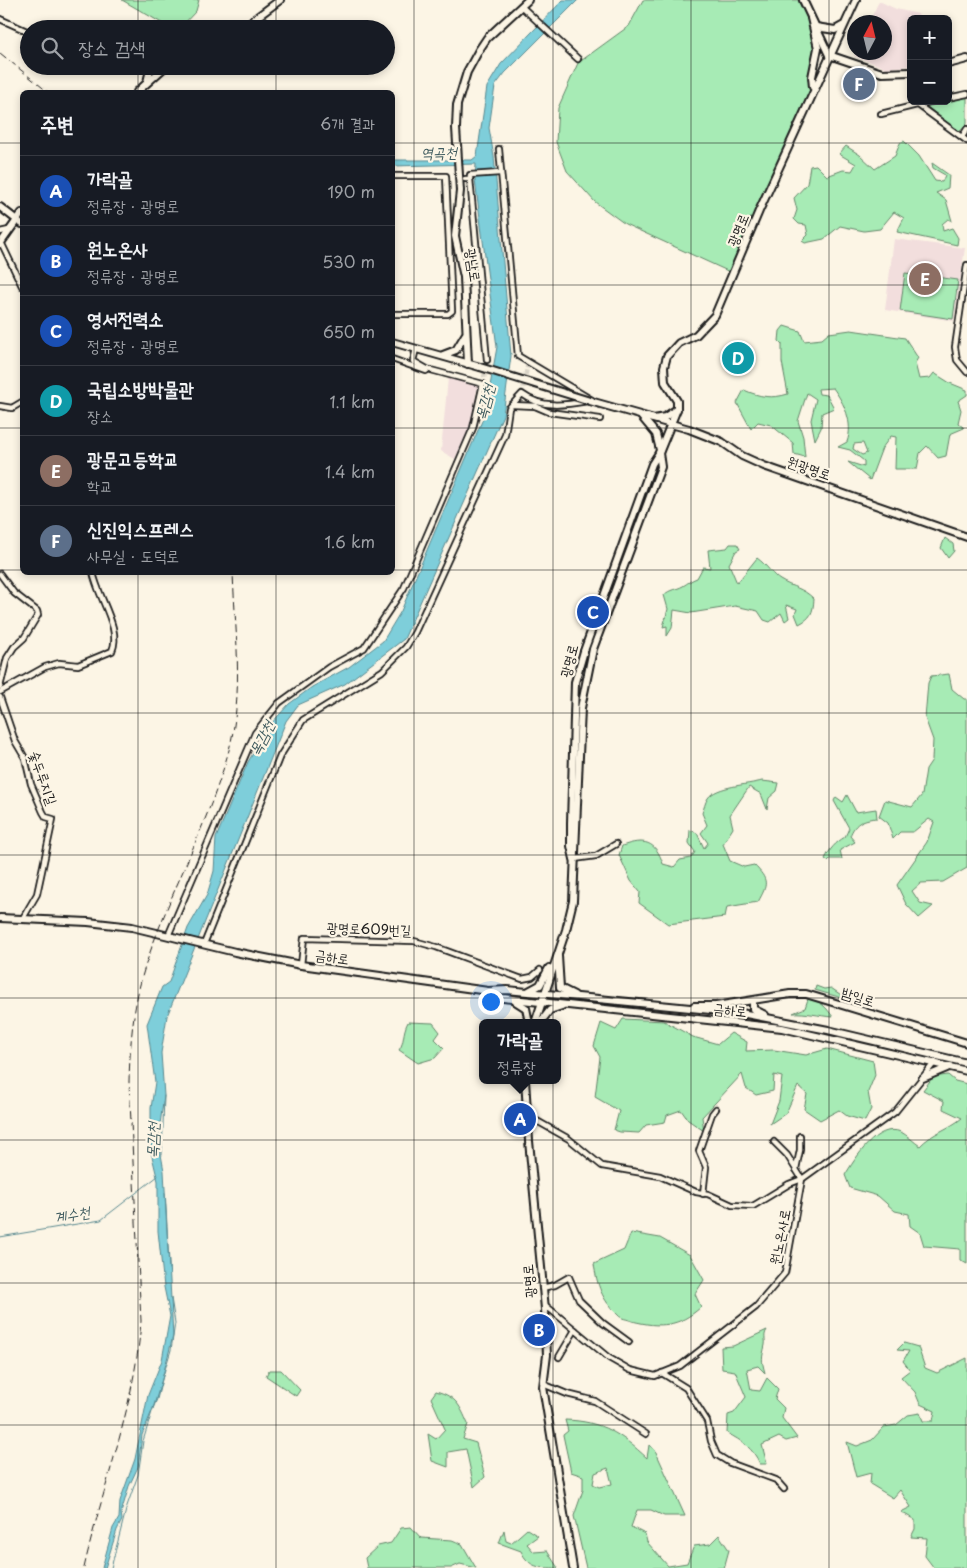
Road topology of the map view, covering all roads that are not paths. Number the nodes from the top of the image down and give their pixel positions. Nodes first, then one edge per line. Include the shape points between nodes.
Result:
1 (280, 0) edge
2 (528, 0) edge
3 (802, 0) edge
4 (856, 0) edge
5 (522, 7) junction
6 (811, 18) junction
7 (0, 19) edge
8 (252, 20) edge
9 (845, 23) junction
10 (816, 27) junction
11 (20, 28) edge
12 (829, 55) junction
13 (578, 59) dead end
14 (967, 59) edge
15 (952, 63) edge
16 (907, 72) edge
17 (149, 75) edge
18 (155, 75) edge
19 (147, 82) junction
20 (139, 90) edge
21 (813, 90) junction
22 (967, 94) edge
23 (952, 97) edge
24 (918, 105) joint
25 (881, 114) dead end
26 (967, 129) edge
27 (962, 137) junction
28 (967, 141) edge
29 (499, 149) dead end
30 (500, 173) junction
31 (395, 176) edge
32 (446, 180) junction
33 (452, 180) dead end
34 (0, 207) edge
35 (20, 222) edge
36 (11, 230) junction
37 (0, 232) edge
38 (1, 243) edge
39 (967, 265) edge
40 (20, 282) edge
41 (395, 314) edge
42 (466, 332) junction
43 (395, 343) edge
44 (416, 349) junction
45 (439, 356) junction
46 (395, 359) edge
47 (395, 360) edge
48 (487, 360) tunnel mouth
49 (413, 361) junction
50 (468, 364) junction
51 (435, 371) junction
52 (967, 372) edge
53 (590, 401) junction
54 (20, 403) edge
55 (598, 403) junction
56 (512, 405) junction
57 (537, 405) junction
58 (0, 406) edge
59 (677, 409) junction
60 (643, 416) junction
61 (600, 419) dead end
62 (671, 425) junction
63 (660, 452) junction
64 (967, 537) edge
65 (0, 574) edge
66 (94, 575) edge
67 (0, 687) edge
68 (0, 692) edge
69 (0, 697) edge
70 (616, 844) dead end
71 (574, 859) junction
72 (0, 918) edge
73 (23, 918) junction
74 (168, 936) junction
75 (204, 944) junction
76 (558, 952) junction
77 (301, 965) junction
78 (540, 970) dead end
79 (488, 992) junction
80 (523, 992) junction
81 (544, 994) junction
82 (580, 998) junction
83 (512, 999) junction
84 (753, 1001) junction
85 (542, 1002) junction
86 (740, 1003) junction
87 (569, 1004) junction
88 (673, 1007) junction
89 (717, 1011) junction
90 (691, 1018) junction
91 (528, 1019) edge
92 (536, 1019) edge
93 (543, 1019) edge
94 (772, 1019) junction
95 (967, 1043) edge
96 (938, 1056) junction
97 (922, 1060) junction
98 (967, 1063) edge
99 (934, 1064) junction
100 (950, 1067) junction
101 (967, 1071) edge
102 (923, 1078) junction
103 (525, 1084) edge
104 (716, 1109) dead end
105 (527, 1119) junction
106 (800, 1136) dead end
107 (774, 1142) dead end
108 (796, 1169) junction
109 (802, 1179) junction
110 (703, 1194) junction
111 (542, 1288) junction
112 (544, 1304) junction
113 (575, 1330) junction
114 (629, 1342) dead end
115 (559, 1357) dead end
116 (662, 1373) junction
117 (543, 1384) junction
118 (646, 1434) dead end
119 (784, 1489) dead end
120 (572, 1568) edge

1 - 8 main road
2 - 5 main road
3 - 6 main road
4 - 9 main road, 광명로
5 - 13 street
5 - 42 main road, 광남로 via 487,38 467,72 457,105 460,192 455,236 464,277
6 - 10 main road
6 - 21 main road via 818,48 812,77
7 - 11 street
9 - 10 main road via 835,30
9 - 12 main road, 광명로
10 - 12 main road
12 - 16 main road via 882,73
12 - 21 main road, 광명로
14 - 15 main road
17 - 19 main road
18 - 19 main road
19 - 20 main road
21 - 59 main road, 광명로 via 715,315 696,335 678,343 666,356 665,382 677,401
22 - 23 street
24 - 25 street
24 - 27 street
26 - 27 street
27 - 28 street
29 - 30 street
30 - 48 street via 468,177
30 - 55 street via 518,356
31 - 32 street via 446,176
32 - 33 street
32 - 41 street via 452,311 448,314
34 - 35 main road
35 - 36 main road
36 - 37 street
36 - 38 main road
38 - 40 street
39 - 52 street via 955,347 957,360
42 - 45 main road via 456,350
42 - 50 main road, 광남로
43 - 44 main road, 원광명로
44 - 45 main road, 원광명로
44 - 49 street
45 - 50 main road, 원광명로
46 - 49 street
47 - 51 street via 425,371
49 - 51 street
50 - 53 main road, 원광명로, bridge
51 - 74 street via 483,384 473,428 404,588 364,648 329,667 279,703 255,733
53 - 55 main road, 원광명로
53 - 57 street
54 - 58 street via 12,408
55 - 60 main road, 원광명로
56 - 57 street
56 - 57 street via 522,394
56 - 75 street via 505,435 415,632 406,647 382,671 303,720 280,756
57 - 61 street via 549,412
59 - 60 main road via 665,417
59 - 62 main road, 광명로
60 - 62 main road, 원광명로
60 - 63 main road via 656,434
62 - 63 main road, 광명로
62 - 64 main road, 원광명로 via 722,442 764,466
63 - 71 main road, 광명로 via 648,473 575,682 571,823
65 - 67 street via 14,593 38,614 7,658
66 - 68 street via 114,628 116,640 112,651 78,665 59,663 45,667
69 - 73 street, 숯두루지길 via 15,741 25,758 42,812 54,819 35,899
70 - 71 street via 596,856
71 - 76 main road, 광명로 via 573,900
72 - 73 main road
73 - 74 main road via 132,927
74 - 75 main road, 금하로
75 - 77 main road, 금하로
76 - 80 main road via 540,985
76 - 81 main road, 광명로
76 - 82 main road via 560,988
77 - 78 street, 광명로609번길 via 304,938 380,939 429,945 522,979 532,978
77 - 79 main road, 금하로
79 - 80 main road, 금하로
79 - 83 main road, 금하로
80 - 81 main road, 금하로
81 - 82 main road, 금하로
81 - 85 main road, 광명로
82 - 88 main road, 금하로
83 - 85 main road, 금하로
83 - 91 main road via 526,1008
84 - 86 main road, 밤일로
84 - 94 main road via 755,1011
84 - 95 main road, 밤일로 via 806,994
85 - 87 main road, 금하로
85 - 92 main road, 광명로
86 - 88 main road
86 - 89 main road
87 - 90 main road, 금하로
87 - 93 main road via 550,1010
88 - 89 main road, 금하로
89 - 90 main road
89 - 94 main road, 금하로
90 - 97 main road, 금하로 via 782,1028
94 - 96 main road, 금하로
96 - 98 main road, 금하로
96 - 99 street
97 - 99 main road, 금하로
97 - 102 main road via 926,1067
99 - 100 main road, 금하로
99 - 102 street
100 - 101 main road, 금하로
100 - 102 main road
102 - 109 street via 895,1112
103 - 105 main road, 광명로
104 - 110 street via 699,1151 706,1167
105 - 110 street via 569,1139 602,1166 660,1176
105 - 111 main road, 광명로
106 - 108 street
107 - 108 street
108 - 109 street
109 - 110 street via 753,1206 732,1205
109 - 116 street, 원노온사로 via 785,1273 756,1308 680,1366
111 - 112 main road, 광명로
111 - 114 street via 569,1277 579,1300
112 - 113 street, 원노온사로
112 - 117 main road, 광명로 via 547,1355
113 - 115 street
113 - 116 street, 원노온사로 via 609,1358 630,1370 655,1376
116 - 119 street via 686,1388 707,1420 717,1455 776,1480
117 - 118 street via 595,1401
117 - 120 main road, 광명로

